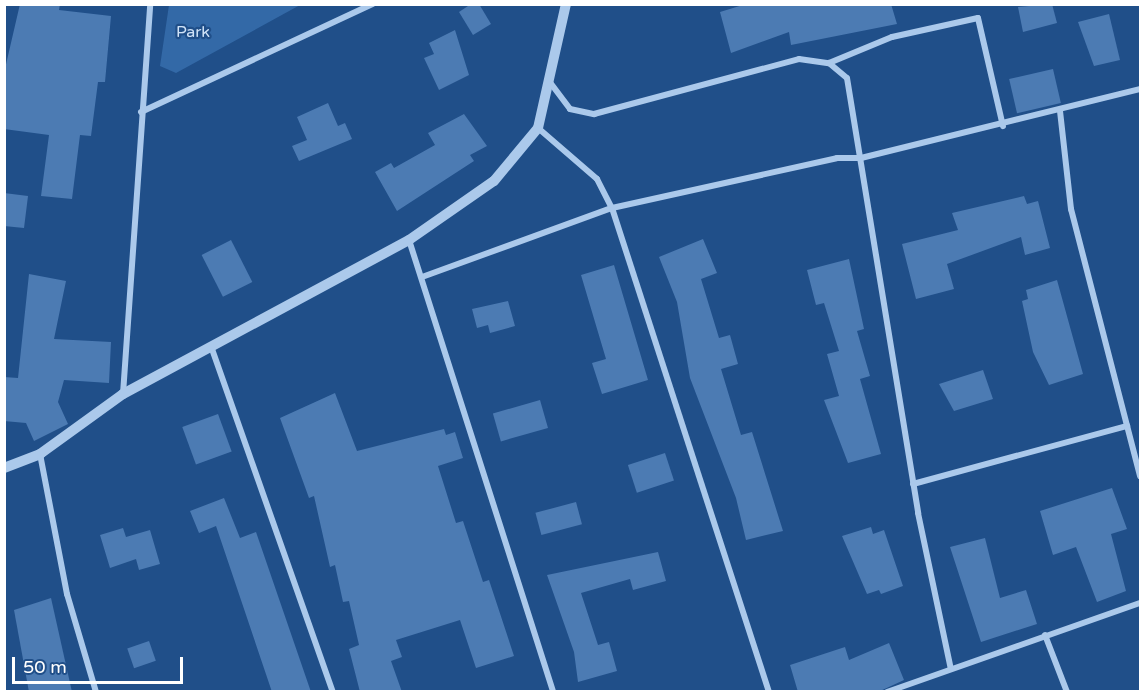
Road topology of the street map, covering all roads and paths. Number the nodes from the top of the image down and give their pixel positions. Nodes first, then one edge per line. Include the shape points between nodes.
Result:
1 (150, 4) edge
2 (373, 4) edge
3 (566, 4) edge
4 (830, 63) junction
5 (549, 81) junction
6 (1140, 89) edge
7 (1060, 111) junction
8 (141, 112) junction
9 (1003, 126) junction
10 (538, 128) junction
11 (861, 158) junction
12 (612, 208) junction
13 (410, 240) junction
14 (422, 277) junction
15 (212, 349) junction
16 (123, 394) junction
17 (1127, 426) junction
18 (40, 453) junction
19 (4, 468) edge
20 (1140, 477) edge
21 (913, 484) junction
22 (1140, 603) edge
23 (1044, 635) junction
24 (951, 669) junction
25 (96, 692) edge
26 (333, 692) edge
27 (553, 692) edge
28 (769, 692) edge
29 (887, 692) edge
30 (1067, 692) edge

1 - 8 street
2 - 8 street
3 - 5 street
4 - 5 street via 799,60 594,114 570,109
4 - 9 street via 891,37 978,18
4 - 11 street via 847,78
5 - 10 street
6 - 7 street
7 - 9 street
7 - 17 street via 1071,209
8 - 16 street
9 - 11 street
10 - 12 street via 597,179
10 - 13 street via 494,181
11 - 12 street via 837,158
11 - 21 street
12 - 14 street
12 - 28 street
13 - 14 street
13 - 15 street
14 - 27 street
15 - 16 street
15 - 26 street
16 - 18 street
17 - 20 street
17 - 21 street
18 - 19 street
18 - 25 street via 67,594
21 - 24 street
22 - 23 street
23 - 24 street
23 - 30 street
24 - 29 street

